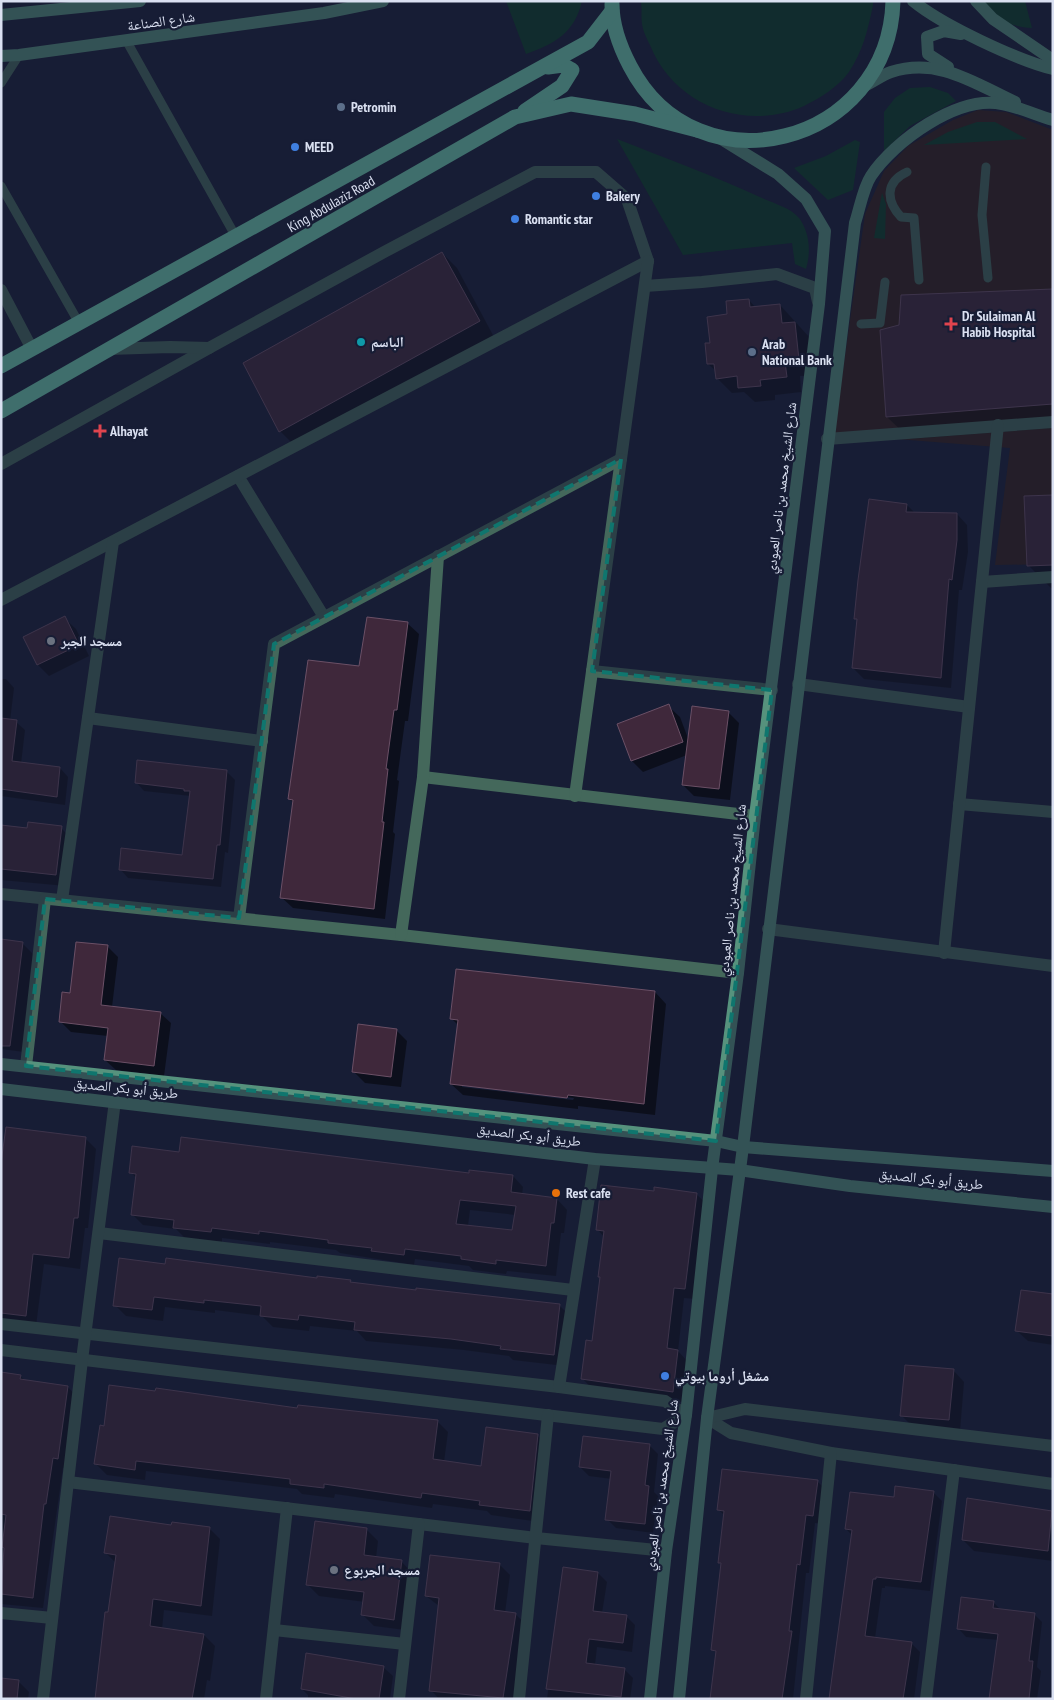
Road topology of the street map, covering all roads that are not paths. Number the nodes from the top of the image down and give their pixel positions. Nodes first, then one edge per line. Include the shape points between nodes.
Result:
1 (140, 1) edge
2 (383, 1) edge
3 (893, 1) edge
4 (913, 1) edge
5 (976, 1) edge
6 (612, 6) edge
7 (1, 15) edge
8 (973, 36) junction
9 (126, 40) junction
10 (19, 55) junction
11 (1, 56) edge
12 (1053, 60) edge
13 (544, 67) junction
14 (1053, 69) edge
15 (958, 73) junction
16 (1, 83) edge
17 (864, 86) junction
18 (515, 117) junction
19 (1053, 120) edge
20 (698, 130) junction
21 (715, 136) junction
22 (986, 167) dead end
23 (907, 172) dead end
24 (1, 186) edge
25 (236, 237) junction
26 (648, 262) junction
27 (988, 278) dead end
28 (919, 280) dead end
29 (885, 282) dead end
30 (645, 286) junction
31 (1, 290) edge
32 (819, 304) junction
33 (79, 323) junction
34 (861, 324) dead end
35 (209, 348) junction
36 (32, 349) junction
37 (109, 349) junction
38 (1, 366) edge
39 (1, 411) edge
40 (1053, 422) edge
41 (998, 425) junction
42 (828, 439) junction
43 (621, 459) junction
44 (1, 464) edge
45 (238, 476) junction
46 (113, 542) junction
47 (438, 556) junction
48 (1053, 577) edge
49 (982, 582) junction
50 (1, 600) edge
51 (324, 617) junction
52 (592, 672) junction
53 (798, 684) junction
54 (772, 690) junction
55 (969, 707) junction
56 (88, 718) junction
57 (262, 741) junction
58 (423, 777) junction
59 (574, 796) junction
60 (959, 804) junction
61 (1053, 812) edge
62 (754, 816) junction
63 (1, 894) edge
64 (45, 899) junction
65 (62, 900) junction
66 (239, 918) junction
67 (768, 929) junction
68 (401, 935) junction
69 (944, 953) junction
70 (1053, 966) edge
71 (738, 973) junction
72 (1, 1064) edge
73 (26, 1066) junction
74 (1, 1089) edge
75 (115, 1101) junction
76 (716, 1141) junction
77 (743, 1147) junction
78 (595, 1159) junction
79 (712, 1169) junction
80 (739, 1170) junction
81 (1053, 1170) edge
82 (1053, 1207) edge
83 (99, 1233) junction
84 (574, 1290) junction
85 (1, 1324) edge
86 (85, 1334) junction
87 (1, 1350) edge
88 (82, 1360) junction
89 (559, 1386) junction
90 (548, 1415) junction
91 (686, 1415) junction
92 (707, 1418) junction
93 (1053, 1446) edge
94 (831, 1453) junction
95 (954, 1470) junction
96 (68, 1482) junction
97 (1053, 1484) edge
98 (287, 1508) junction
99 (419, 1524) junction
100 (536, 1538) junction
101 (666, 1551) junction
102 (1, 1613) edge
103 (52, 1618) junction
104 (274, 1630) junction
105 (405, 1644) junction
106 (43, 1699) edge
107 (266, 1699) edge
108 (399, 1699) edge
109 (519, 1699) edge
110 (650, 1699) edge
111 (679, 1699) edge
112 (806, 1699) edge
113 (926, 1699) edge

1 - 7 street, شارع الصناعة
2 - 9 street, شارع الصناعة via 324,13
3 - 17 highway via 892,21 882,55
4 - 8 street
5 - 12 street via 993,18
6 - 13 highway, King Abdulaziz Road via 588,42
6 - 20 highway via 621,49 638,83 665,110
8 - 14 street
8 - 15 street via 944,31 927,37 928,54
9 - 10 street, شارع الصناعة
9 - 25 lane
10 - 11 street, شارع الصناعة
10 - 16 lane
13 - 18 highway via 563,65 572,70 562,86
13 - 25 highway, King Abdulaziz Road
15 - 17 street via 926,66 891,72
15 - 19 street
17 - 21 highway via 834,115 797,134 756,141
18 - 20 highway, King Abdulaziz Road via 571,104 635,114
18 - 37 highway, King Abdulaziz Road
19 - 42 street via 1002,103 976,103 918,129 870,177 855,223
20 - 21 highway
21 - 32 street, شارع الشيخ محمد بن ناصر العبودي via 778,174 806,199 825,231
22 - 27 lane via 982,215
23 - 28 lane via 892,184 889,194 894,209 902,217 914,218
24 - 33 lane
25 - 33 highway, King Abdulaziz Road
26 - 30 street
26 - 35 street via 627,199 596,172 535,172
26 - 45 street
29 - 34 lane via 880,323
30 - 32 street via 777,274 815,288
30 - 43 street
31 - 36 street
32 - 54 street, شارع الشيخ محمد بن ناصر العبودي
33 - 36 highway, King Abdulaziz Road
35 - 37 street
35 - 44 street
36 - 38 highway, King Abdulaziz Road
37 - 39 highway, King Abdulaziz Road
40 - 41 street
41 - 42 street
41 - 49 street
42 - 53 street
43 - 47 street
43 - 52 street
45 - 46 street
45 - 51 street
46 - 50 street
46 - 56 street
47 - 51 street
47 - 58 street
48 - 49 street
49 - 55 street
51 - 57 street via 274,644
52 - 54 street
52 - 59 street
53 - 55 street
53 - 67 street
54 - 62 street, شارع الشيخ محمد بن ناصر العبودي
55 - 60 street
56 - 57 street
56 - 65 street
57 - 66 street
58 - 59 street
58 - 68 street
59 - 62 street
60 - 61 street
60 - 69 street
62 - 71 street, شارع الشيخ محمد بن ناصر العبودي
63 - 64 street
64 - 65 street
64 - 73 street
65 - 66 street
66 - 68 street
67 - 69 street
67 - 77 street
68 - 71 street
69 - 70 street
71 - 76 street, شارع الشيخ محمد بن ناصر العبودي
72 - 73 street, طريق أبو بكر الصديق
73 - 76 street, طريق أبو بكر الصديق
74 - 75 street, طريق أبو بكر الصديق
75 - 78 street, طريق أبو بكر الصديق
75 - 83 street
76 - 77 street, طريق أبو بكر الصديق
76 - 79 street, شارع الشيخ محمد بن ناصر العبودي
77 - 80 street
77 - 81 street, طريق أبو بكر الصديق
78 - 79 street, طريق أبو بكر الصديق
78 - 84 street
79 - 80 street, طريق أبو بكر الصديق
79 - 91 street, شارع الشيخ محمد بن ناصر العبودي
80 - 82 street, طريق أبو بكر الصديق via 850,1186
80 - 92 street
83 - 84 street
83 - 86 street
84 - 89 street
85 - 86 street
86 - 88 street
86 - 89 street
87 - 88 street
88 - 90 street
88 - 96 street
89 - 91 street via 665,1401
90 - 91 street via 663,1428
90 - 100 street
91 - 101 street, شارع الشيخ محمد بن ناصر العبودي
92 - 93 street via 745,1410
92 - 94 street via 732,1433
92 - 111 street
94 - 95 street
94 - 112 street
95 - 97 street
95 - 113 street
96 - 98 street
96 - 103 street
98 - 99 street
98 - 104 street
99 - 100 street
99 - 105 street
100 - 101 street
100 - 109 street
101 - 110 street, شارع الشيخ محمد بن ناصر العبودي
102 - 103 street
103 - 106 street
104 - 105 street
104 - 107 street
105 - 108 street

